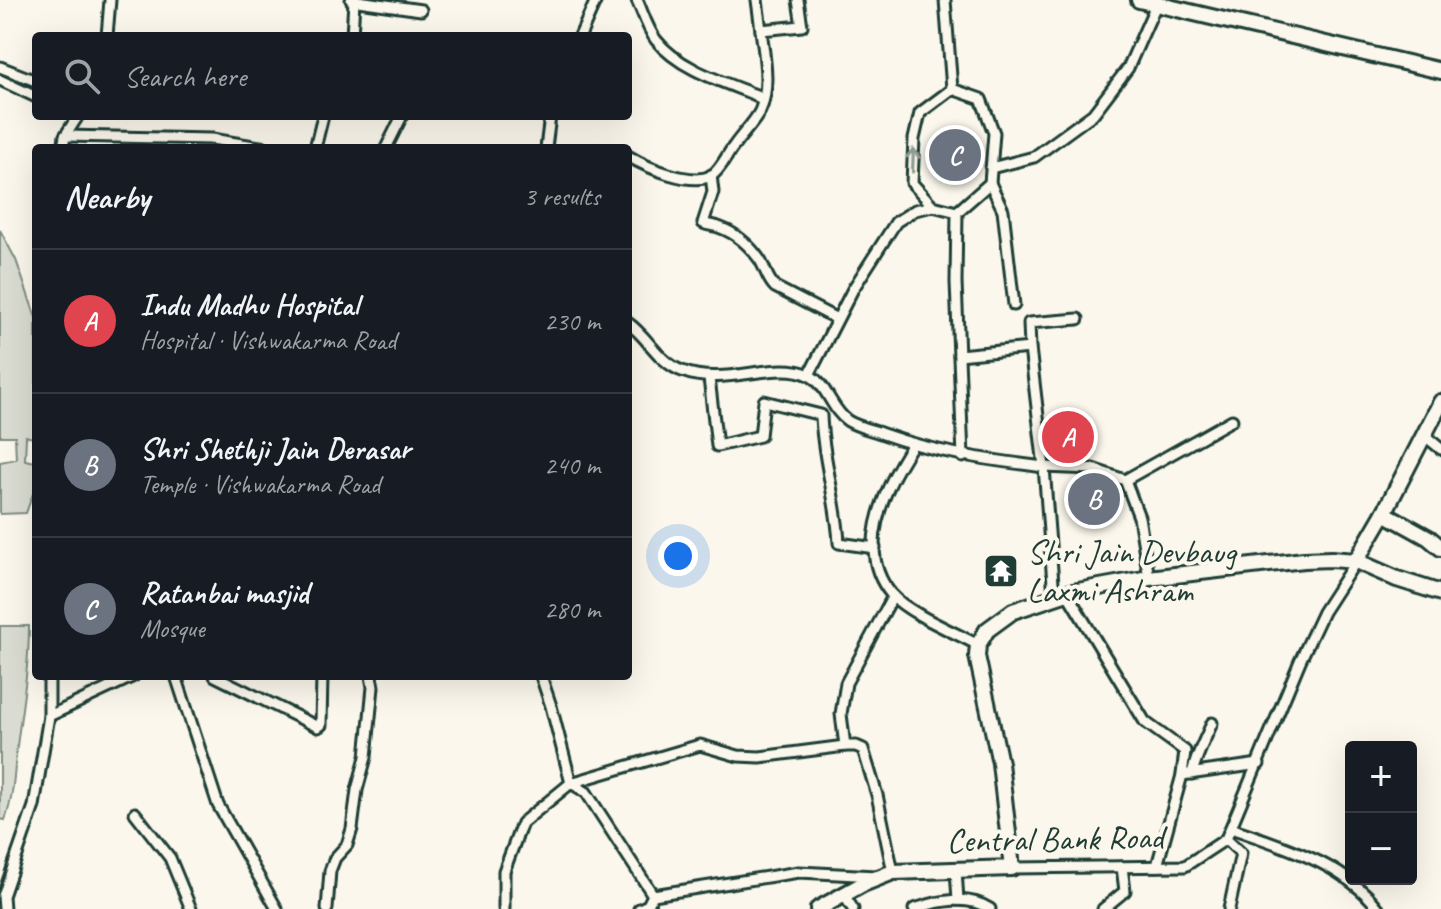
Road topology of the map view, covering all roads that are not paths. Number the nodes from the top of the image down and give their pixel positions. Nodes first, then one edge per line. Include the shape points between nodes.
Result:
1 (110, 0) edge
2 (352, 0) edge
3 (596, 0) edge
4 (637, 0) edge
5 (757, 0) edge
6 (798, 0) edge
7 (945, 0) edge
8 (1139, 0) edge
9 (1165, 4) edge
10 (421, 10) dead end
11 (761, 30) junction
12 (107, 32) edge
13 (352, 32) edge
14 (582, 32) edge
15 (0, 67) edge
16 (1441, 71) edge
17 (32, 79) edge
18 (0, 80) edge
19 (952, 89) junction
20 (32, 95) edge
21 (762, 101) junction
22 (75, 120) edge
23 (322, 120) edge
24 (400, 120) edge
25 (550, 120) edge
26 (65, 136) junction
27 (64, 144) edge
28 (242, 144) edge
29 (316, 144) edge
30 (388, 144) edge
31 (546, 144) edge
32 (632, 159) edge
33 (991, 168) junction
34 (711, 175) junction
35 (990, 183) junction
36 (933, 206) junction
37 (957, 212) junction
38 (1014, 305) dead end
39 (837, 319) junction
40 (1078, 319) dead end
41 (632, 326) edge
42 (1030, 348) junction
43 (959, 355) junction
44 (809, 375) junction
45 (709, 378) junction
46 (1441, 402) edge
47 (1232, 420) dead end
48 (1424, 435) junction
49 (913, 444) junction
50 (1441, 449) edge
51 (963, 457) junction
52 (1044, 467) junction
53 (1125, 480) junction
54 (1384, 513) junction
55 (875, 548) junction
56 (1441, 548) edge
57 (1356, 561) junction
58 (1149, 578) junction
59 (1441, 593) edge
60 (1060, 594) junction
61 (893, 596) junction
62 (978, 645) junction
63 (49, 680) edge
64 (126, 680) edge
65 (177, 680) edge
66 (223, 680) edge
67 (322, 680) edge
68 (372, 680) edge
69 (542, 680) edge
70 (49, 716) junction
71 (1212, 723) dead end
72 (845, 746) junction
73 (1259, 764) junction
74 (1187, 774) junction
75 (571, 783) junction
76 (135, 813) dead end
77 (1231, 828) junction
78 (1226, 839) junction
79 (1157, 866) junction
80 (1122, 867) junction
81 (1012, 868) junction
82 (956, 870) junction
83 (886, 874) junction
84 (653, 895) junction
85 (844, 895) junction
86 (958, 900) junction
87 (4, 909) edge
88 (191, 909) edge
89 (277, 909) edge
90 (327, 909) edge
91 (504, 909) edge
92 (639, 909) edge
93 (658, 909) edge
94 (818, 909) edge
95 (853, 909) edge
96 (914, 909) edge
97 (990, 909) edge
98 (1103, 909) edge
99 (1229, 909) edge
100 (1379, 909) edge

1 - 12 street
2 - 10 street
2 - 13 street
3 - 14 street
4 - 21 street via 664,49
5 - 11 street
6 - 11 street via 802,26
7 - 19 street
8 - 9 main road
9 - 16 main road
9 - 33 street via 1128,68 1093,114 1034,157
11 - 21 street via 766,68
15 - 17 street
18 - 20 street
19 - 33 street via 981,99 994,133
36 -> 19 street via 912,183 914,139 920,113
21 - 34 street via 757,117
22 - 26 street
23 - 29 street
24 - 30 street
25 - 31 street
26 - 27 street
26 - 28 street
32 - 34 street via 679,177
33 - 35 street
34 - 39 street via 713,192 703,223 738,236 775,287
35 - 37 street
35 - 38 street via 1003,210
36 - 37 street
36 - 39 street via 896,222
37 - 43 street
39 - 44 street
40 - 42 street via 1029,323
41 - 45 street via 665,363
42 - 43 street
42 - 52 street
43 - 51 street
44 - 45 street via 777,370
44 - 49 street via 850,423
45 - 55 street via 717,446 760,436 764,401 821,415 839,543
46 - 48 main road
47 - 53 street
48 - 50 street
48 - 54 main road
49 - 51 street
49 - 55 street via 885,494 875,524
51 - 52 street
52 - 53 street via 1093,469
52 - 60 street
53 - 58 street via 1139,517
54 - 56 main road
54 - 57 main road
55 - 61 street via 878,568
57 - 58 main road via 1304,560
57 - 59 main road
57 - 73 street via 1323,612
58 - 60 main road
60 - 62 main road via 998,620
60 - 74 street via 1145,722 1185,751
61 - 62 street
61 - 72 street via 846,683 841,714
62 - 81 main road
63 - 70 street
64 - 70 street
65 - 89 street via 218,805
66 - 67 street via 318,727
68 - 90 street via 366,757 352,829 330,871
69 - 75 street
70 - 87 street via 34,806 3,896
71 - 74 street
72 - 75 street via 760,757 728,755 700,745
72 - 83 street via 863,749 877,795
73 - 74 street
73 - 77 street
74 - 79 street
75 - 84 street via 586,792
75 - 91 street via 522,823 504,871
76 - 88 street via 170,858
77 - 78 street
77 - 100 street via 1346,877
78 - 79 street, Central Bank Road via 1185,866
78 - 99 street via 1241,853
79 - 80 street, Central Bank Road
80 - 81 street, Central Bank Road
80 - 98 street via 1125,891
81 - 82 main road, Central Bank Road
82 - 83 main road, Central Bank Road
82 - 86 street
83 - 84 street via 799,872
83 - 85 main road, Central Bank Road
84 - 92 street
84 - 93 street
85 - 94 main road, Central Bank Road
85 - 95 street
86 - 96 street
86 - 97 street via 978,901

